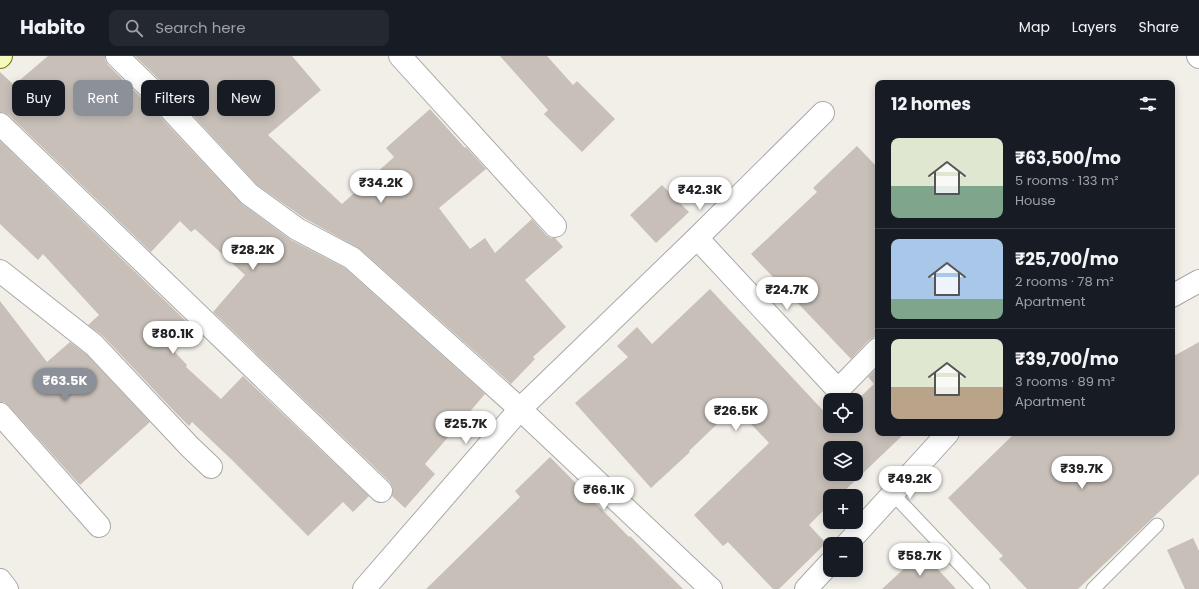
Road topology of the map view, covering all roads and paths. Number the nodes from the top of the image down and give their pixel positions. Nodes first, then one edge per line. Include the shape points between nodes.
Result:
1 (117, 56) edge
2 (400, 56) edge
3 (823, 113) dead end
4 (0, 124) edge
5 (555, 226) dead end
6 (697, 238) junction
7 (0, 271) edge
8 (1199, 281) edge
9 (1175, 294) edge
10 (875, 352) edge
11 (520, 409) junction
12 (0, 414) edge
13 (945, 436) edge
14 (211, 467) dead end
15 (381, 491) dead end
16 (893, 494) junction
17 (1157, 525) dead end
18 (99, 526) dead end
19 (853, 537) edge
20 (823, 571) edge
21 (0, 580) edge
22 (7, 589) edge
23 (364, 589) edge
24 (711, 589) edge
25 (806, 589) edge
26 (983, 589) edge
27 (1093, 589) edge

1 - 11 street via 249,194 297,229 352,258
2 - 5 street
3 - 6 street
4 - 15 street
6 - 10 street via 838,390
6 - 11 street
7 - 14 street via 94,345
8 - 9 street
11 - 23 street
11 - 24 street
12 - 18 street
13 - 16 street
16 - 19 street
16 - 26 lane
17 - 27 lane
20 - 25 street
21 - 22 street

